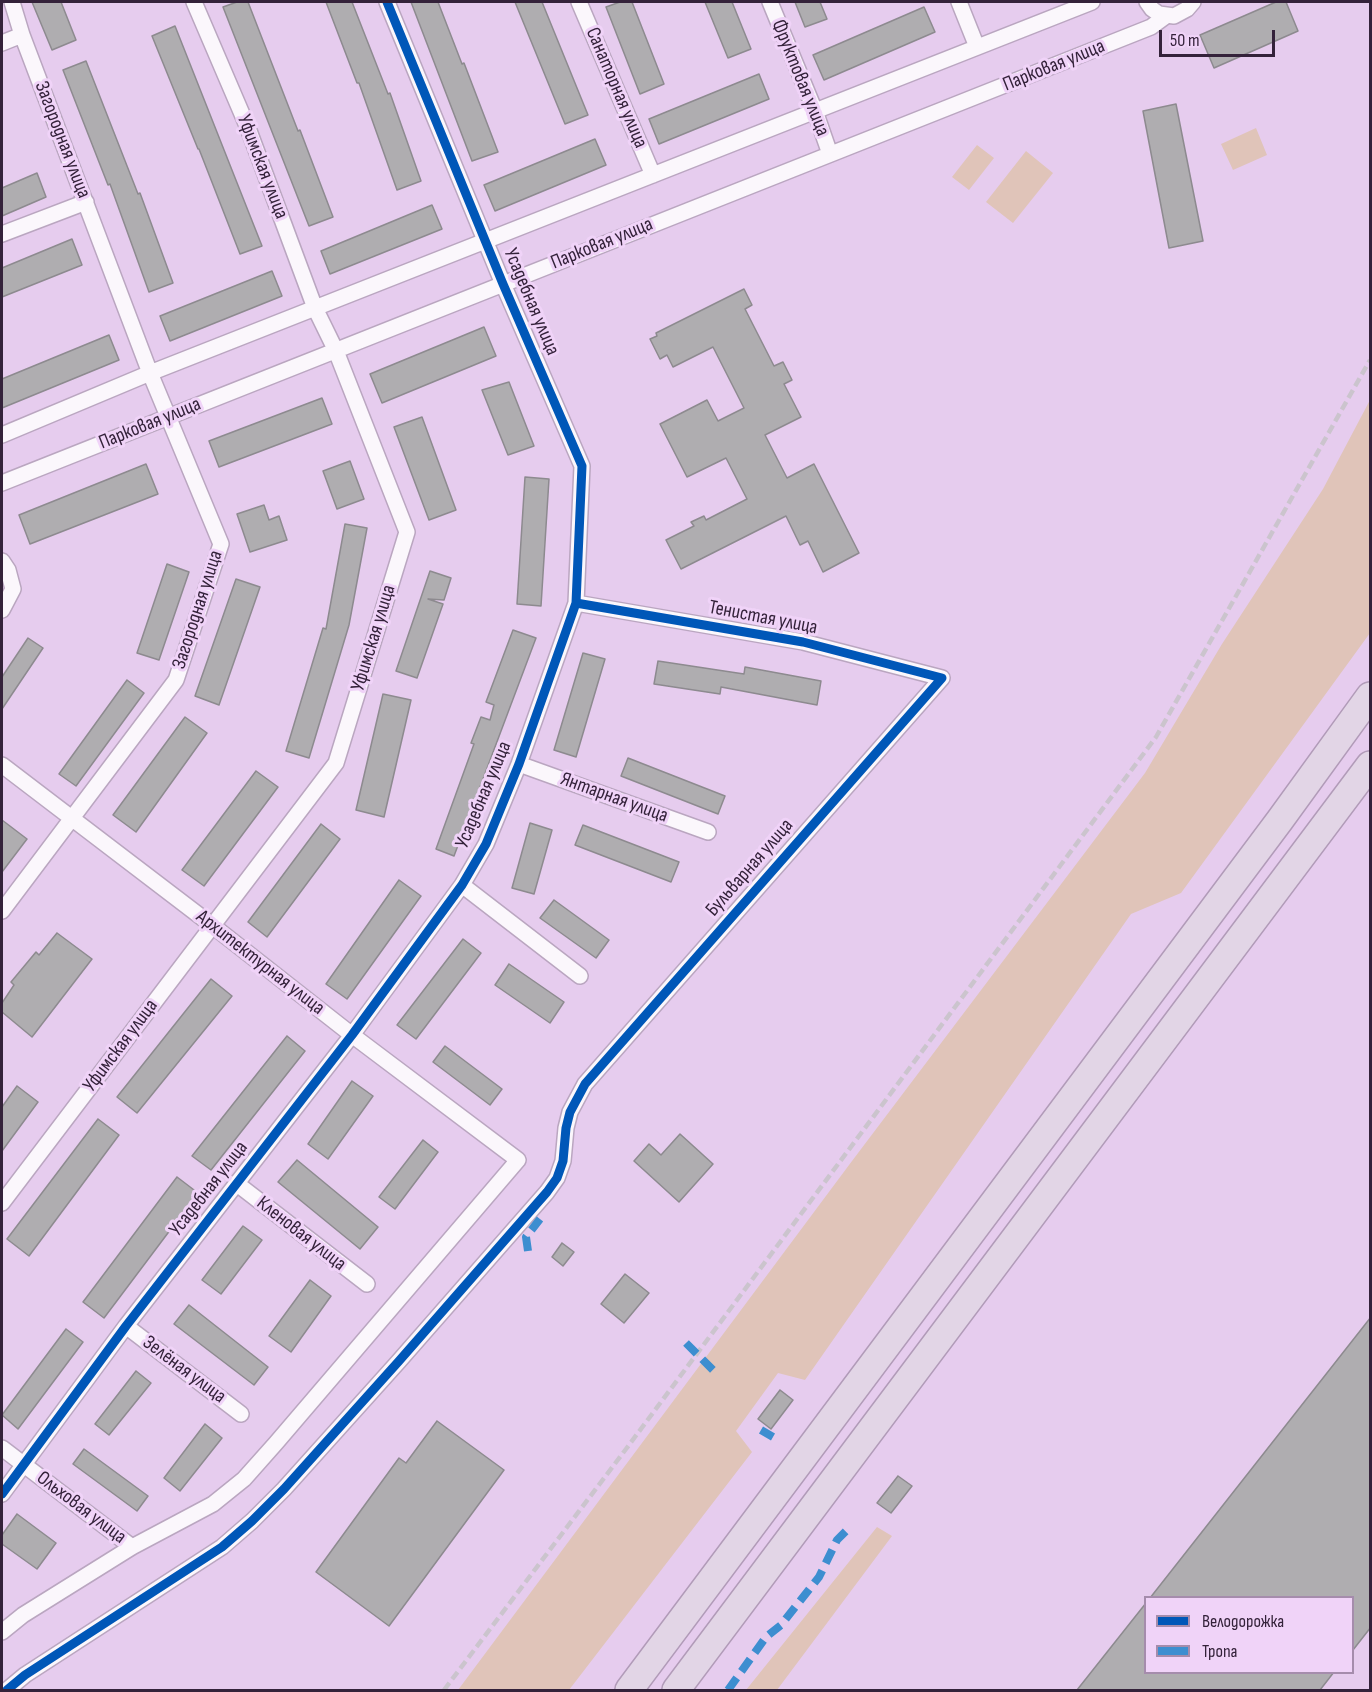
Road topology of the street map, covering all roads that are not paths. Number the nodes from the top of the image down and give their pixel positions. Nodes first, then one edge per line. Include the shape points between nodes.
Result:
1 (12, 2) edge
2 (195, 2) edge
3 (387, 2) edge
4 (579, 2) edge
5 (770, 2) edge
6 (959, 2) edge
7 (1092, 2) edge
8 (1147, 2) edge
9 (1193, 2) edge
10 (1166, 16) junction
11 (22, 35) junction
12 (2, 43) edge
13 (977, 47) junction
14 (815, 111) junction
15 (830, 154) junction
16 (653, 175) junction
17 (86, 202) junction
18 (2, 234) edge
19 (485, 241) junction
20 (503, 284) junction
21 (315, 308) junction
22 (336, 351) junction
23 (150, 373) junction
24 (168, 417) junction
25 (2, 435) edge
26 (2, 483) edge
27 (2, 561) edge
28 (576, 603) junction
29 (2, 610) edge
30 (942, 678) joint
31 (1371, 696) edge
32 (519, 764) junction
33 (2, 765) edge
34 (1371, 765) edge
35 (72, 819) junction
36 (708, 832) dead end
37 (462, 885) junction
38 (2, 911) edge
39 (213, 926) junction
40 (580, 976) dead end
41 (352, 1035) junction
42 (236, 1183) junction
43 (2, 1203) edge
44 (367, 1284) dead end
45 (126, 1326) junction
46 (241, 1414) dead end
47 (2, 1448) edge
48 (22, 1464) junction
49 (2, 1494) edge
50 (132, 1547) junction
51 (2, 1632) edge
52 (7, 1690) edge
53 (629, 1690) edge
54 (676, 1690) edge

1 - 11 street, Загородная улица
2 - 21 street, Уфимская улица via 248,128
3 - 19 street, Усадебная улица
4 - 16 street, Санаторная улица
5 - 14 street, Фруктовая улица
6 - 13 street
7 - 13 street
8 - 10 street
9 - 10 street, Парковая улица via 1181,13
10 - 15 street, Парковая улица via 1151,27
11 - 12 street
11 - 17 street, Загородная улица
13 - 14 street
14 - 15 street, Фруктовая улица
14 - 16 street
15 - 20 street, Парковая улица
16 - 19 street
17 - 18 street
17 - 23 street, Загородная улица
19 - 20 street, Усадебная улица
19 - 21 street
20 - 22 street, Парковая улица
20 - 28 street, Усадебная улица via 582,466
21 - 22 street, Уфимская улица
21 - 23 street
22 - 24 street, Парковая улица
22 - 39 street, Уфимская улица via 407,532 336,763
23 - 24 street, Загородная улица
23 - 25 street
24 - 26 street, Парковая улица
24 - 35 street, Загородная улица via 221,544 176,680
27 - 29 street via 13,589
28 - 30 street, Тенистая улица via 803,642
28 - 32 street, Усадебная улица
30 - 52 street, Бульварная улица via 585,1084 570,1112 563,1161 547,1192 284,1489 222,1546
31 - 53 highway
32 - 36 street, Янтарная улица
32 - 37 street, Усадебная улица via 486,844
33 - 35 street, Архитектурная улица
34 - 54 highway
35 - 38 street, Загородная улица
35 - 39 street, Архитектурная улица
37 - 40 street
37 - 41 street, Усадебная улица
39 - 41 street, Архитектурная улица
39 - 43 street, Уфимская улица
41 - 42 street, Усадебная улица
41 - 50 street, Архитектурная улица via 518,1160 244,1479 213,1504
42 - 44 street, Кленовая улица
42 - 45 street, Усадебная улица
45 - 46 street, Зелёная улица
45 - 48 street, Усадебная улица
47 - 48 street, Ольховая улица
48 - 49 street, Усадебная улица
48 - 50 street, Ольховая улица
50 - 51 street

